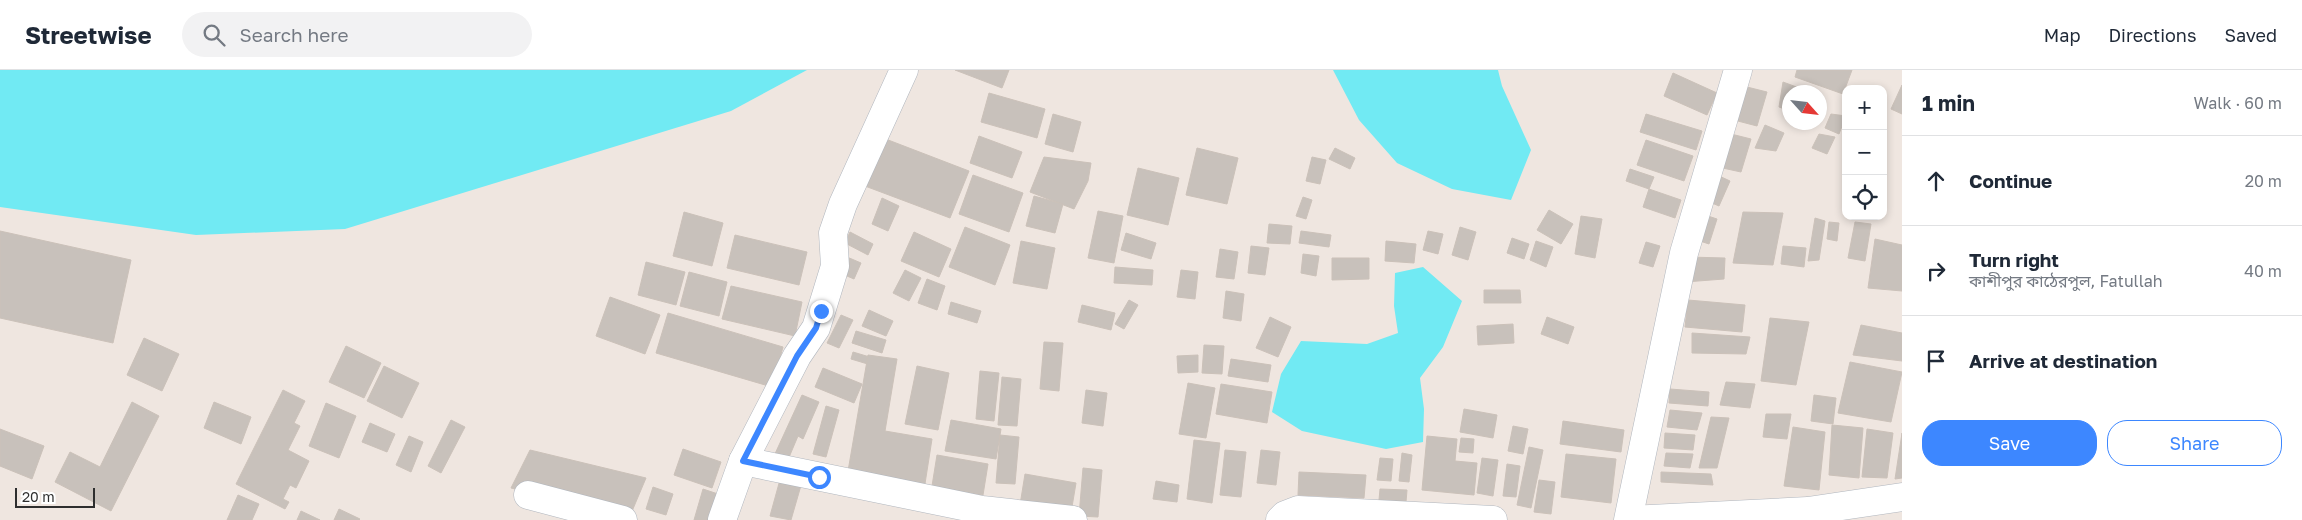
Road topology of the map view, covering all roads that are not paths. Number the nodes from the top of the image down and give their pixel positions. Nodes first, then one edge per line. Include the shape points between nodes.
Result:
1 (904, 70) edge
2 (1738, 70) edge
3 (743, 461) junction
4 (528, 496) dead end
5 (1902, 497) edge
6 (622, 520) edge
7 (722, 520) edge
8 (1073, 520) edge
9 (1280, 520) edge
10 (1493, 520) edge
11 (1629, 520) edge

1 - 3 street via 833,233 835,266 816,328 797,356
2 - 11 street via 1684,253
3 - 7 street
3 - 8 street via 982,510
4 - 6 street
5 - 11 street via 1808,510
9 - 10 street via 1298,510

